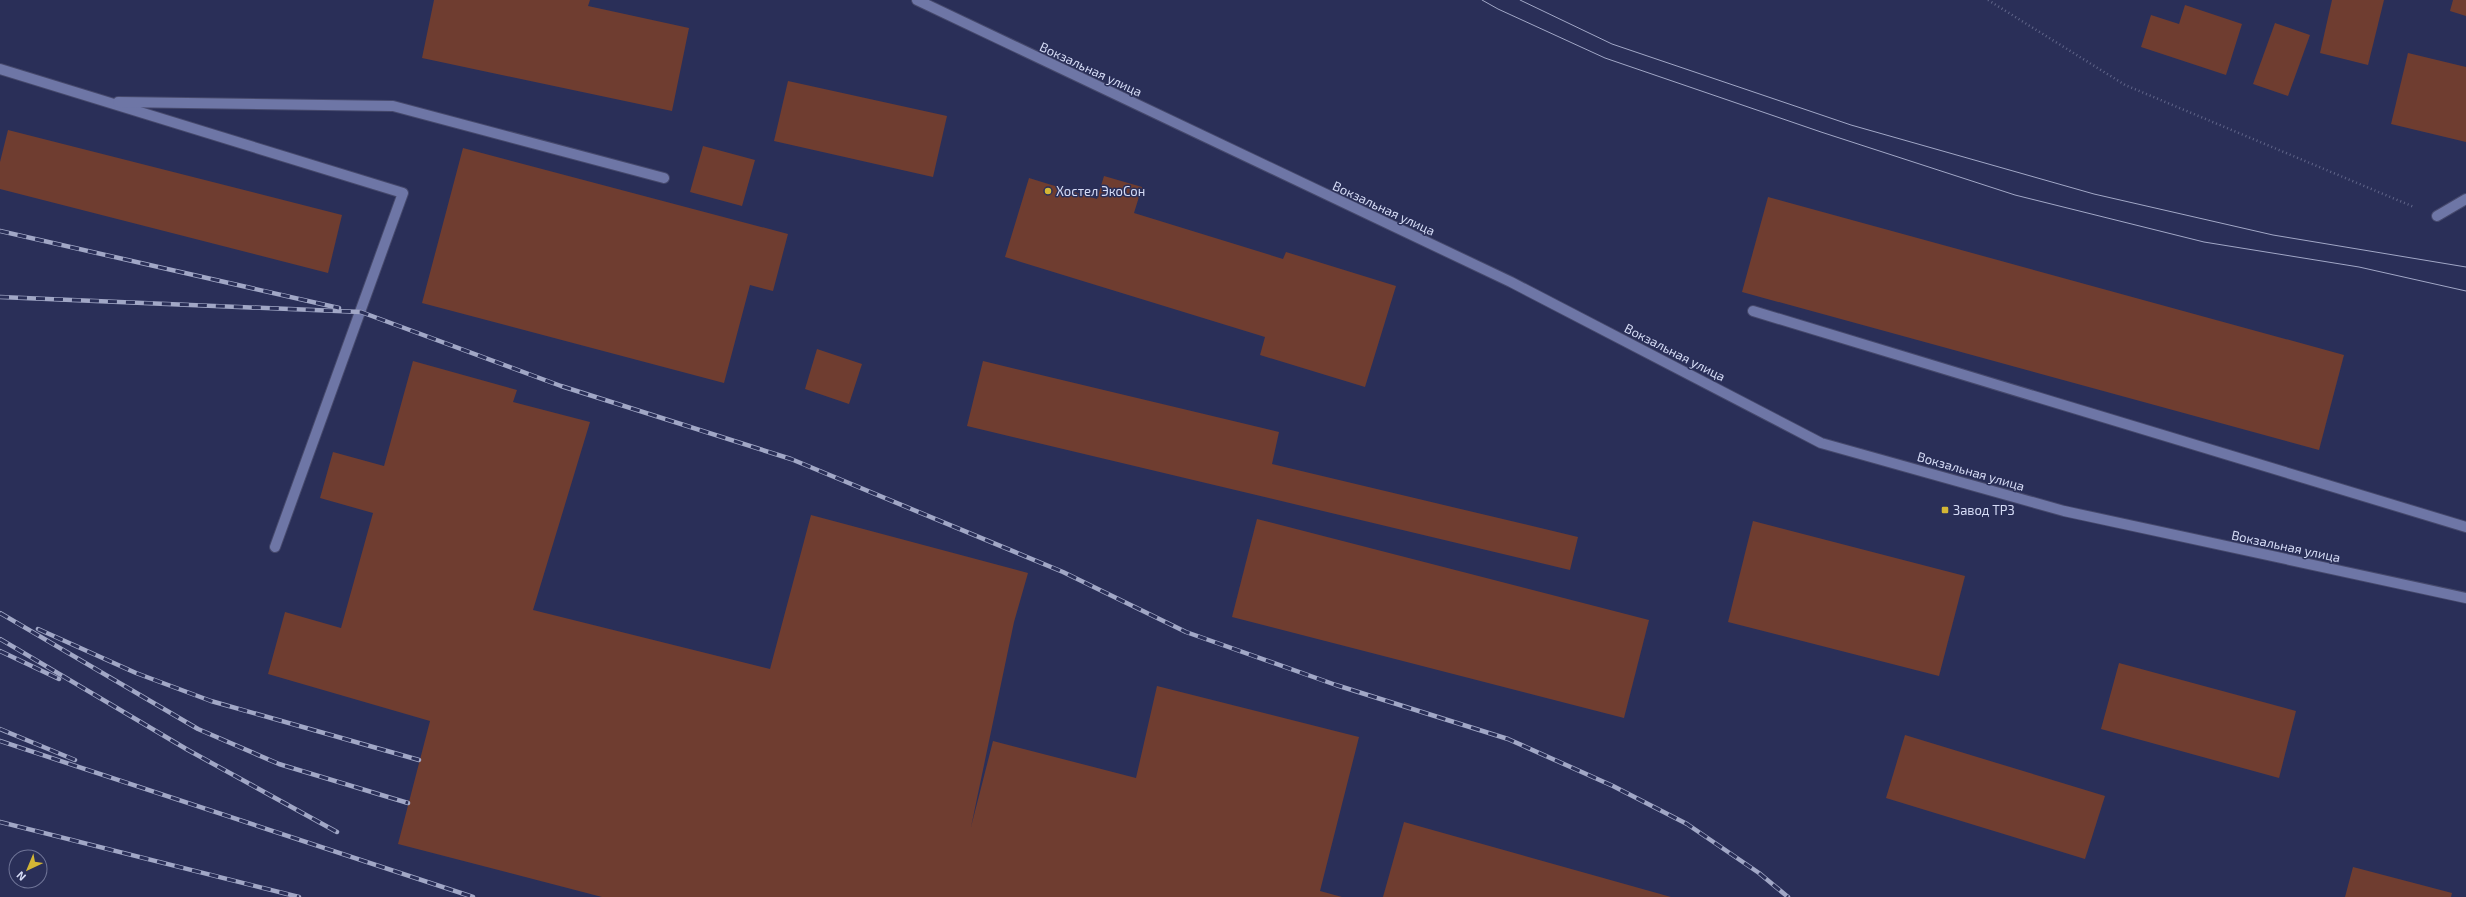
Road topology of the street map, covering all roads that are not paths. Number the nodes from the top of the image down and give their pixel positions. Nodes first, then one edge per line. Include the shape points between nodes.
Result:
1 (917, 0) edge
2 (0, 69) edge
3 (106, 102) junction
4 (664, 178) dead end
5 (2466, 199) edge
6 (2437, 216) road end
7 (1753, 311) dead end
8 (2466, 527) edge
9 (275, 547) dead end
10 (2466, 598) edge

1 - 10 street, Вокзальная улица via 1511,282 1821,443 2064,511
2 - 3 street
3 - 4 street via 393,106
3 - 9 street via 403,193
5 - 6 street
7 - 8 street

